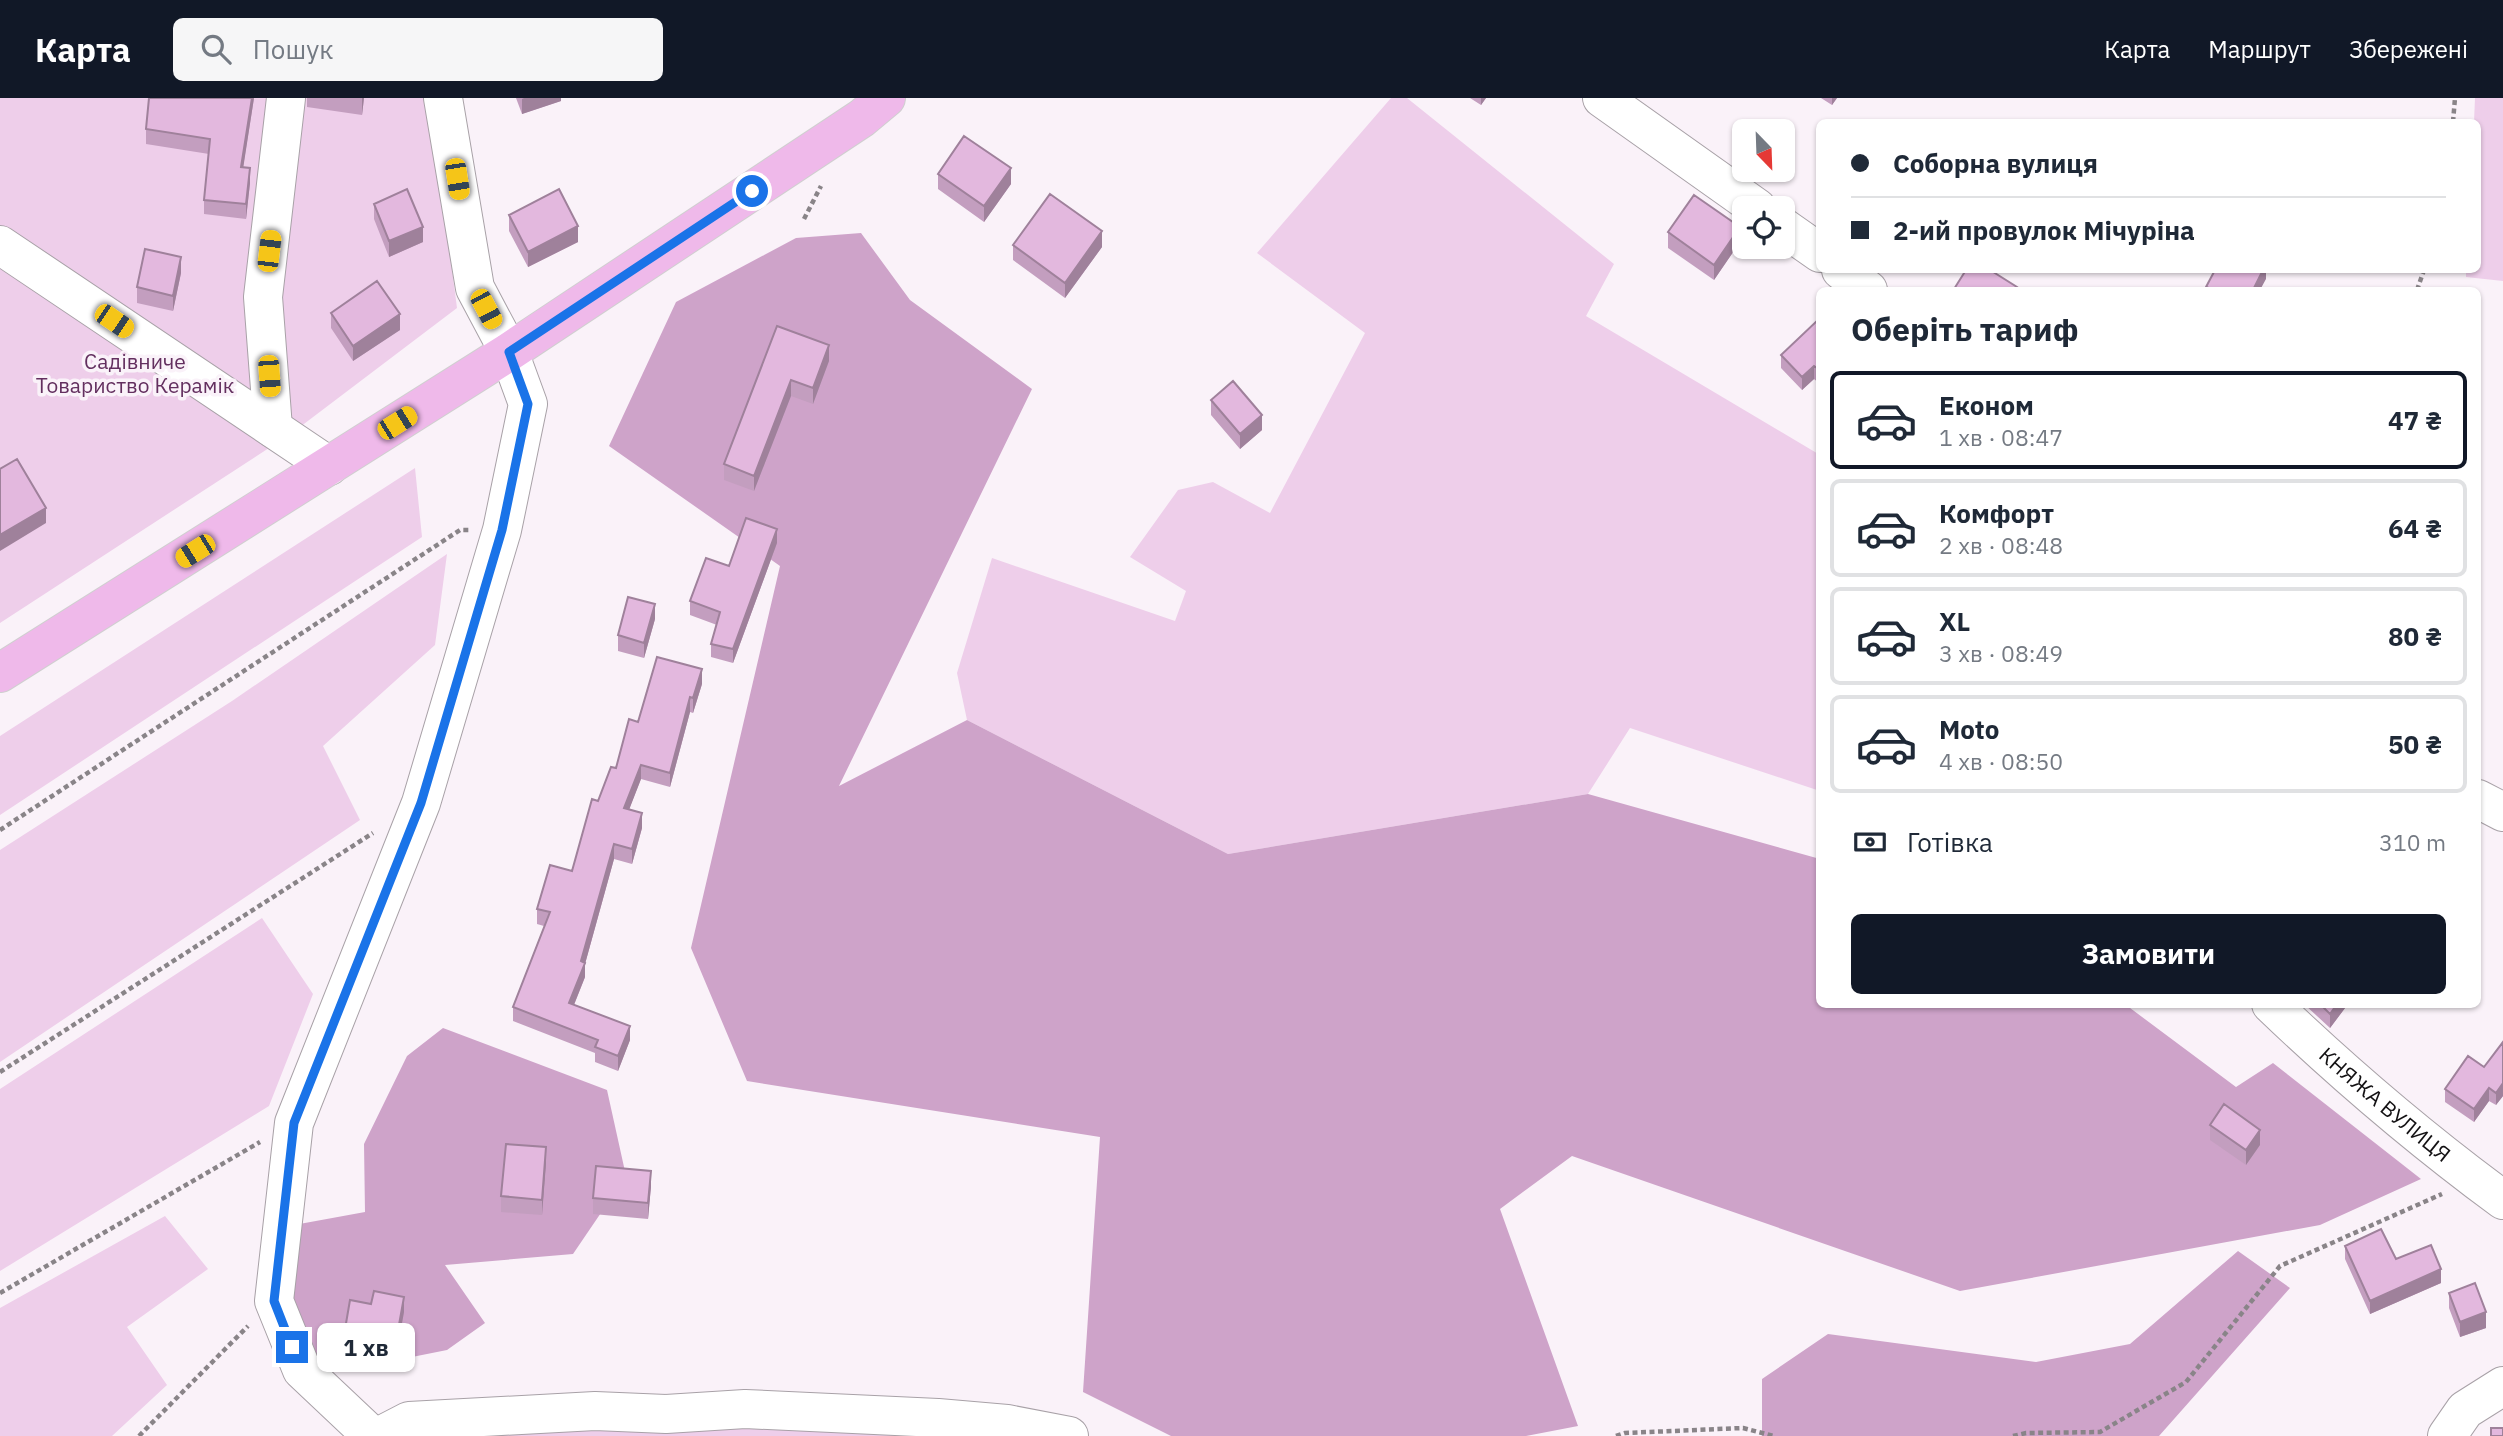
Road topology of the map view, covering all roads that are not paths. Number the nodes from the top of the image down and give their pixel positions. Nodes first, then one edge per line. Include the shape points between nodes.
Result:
1 (286, 98) edge
2 (443, 98) edge
3 (886, 98) edge
4 (1602, 98) edge
5 (1740, 196) edge
6 (1795, 235) edge
7 (0, 245) edge
8 (1816, 250) edge
9 (1845, 273) edge
10 (1864, 287) edge
11 (509, 352) junction
12 (273, 428) junction
13 (329, 466) junction
14 (0, 673) edge
15 (2481, 801) edge
16 (2503, 812) edge
17 (2275, 1008) edge
18 (2489, 1189) edge
19 (2503, 1386) edge
20 (389, 1434) edge
21 (1069, 1436) edge
22 (2447, 1436) edge

1 - 12 street via 263,298
2 - 11 street via 475,288
3 - 11 main road
4 - 5 street
6 - 8 street
7 - 12 street
9 - 10 street
11 - 13 main road
11 - 20 street via 528,404 502,530 421,803 294,1123 274,1301 302,1370
12 - 13 street
13 - 14 main road
15 - 16 street
17 - 18 street, КНЯЖА ВУЛИЦЯ via 2316,1048
19 - 22 street via 2465,1410
20 - 21 street via 409,1420 745,1409 938,1418

